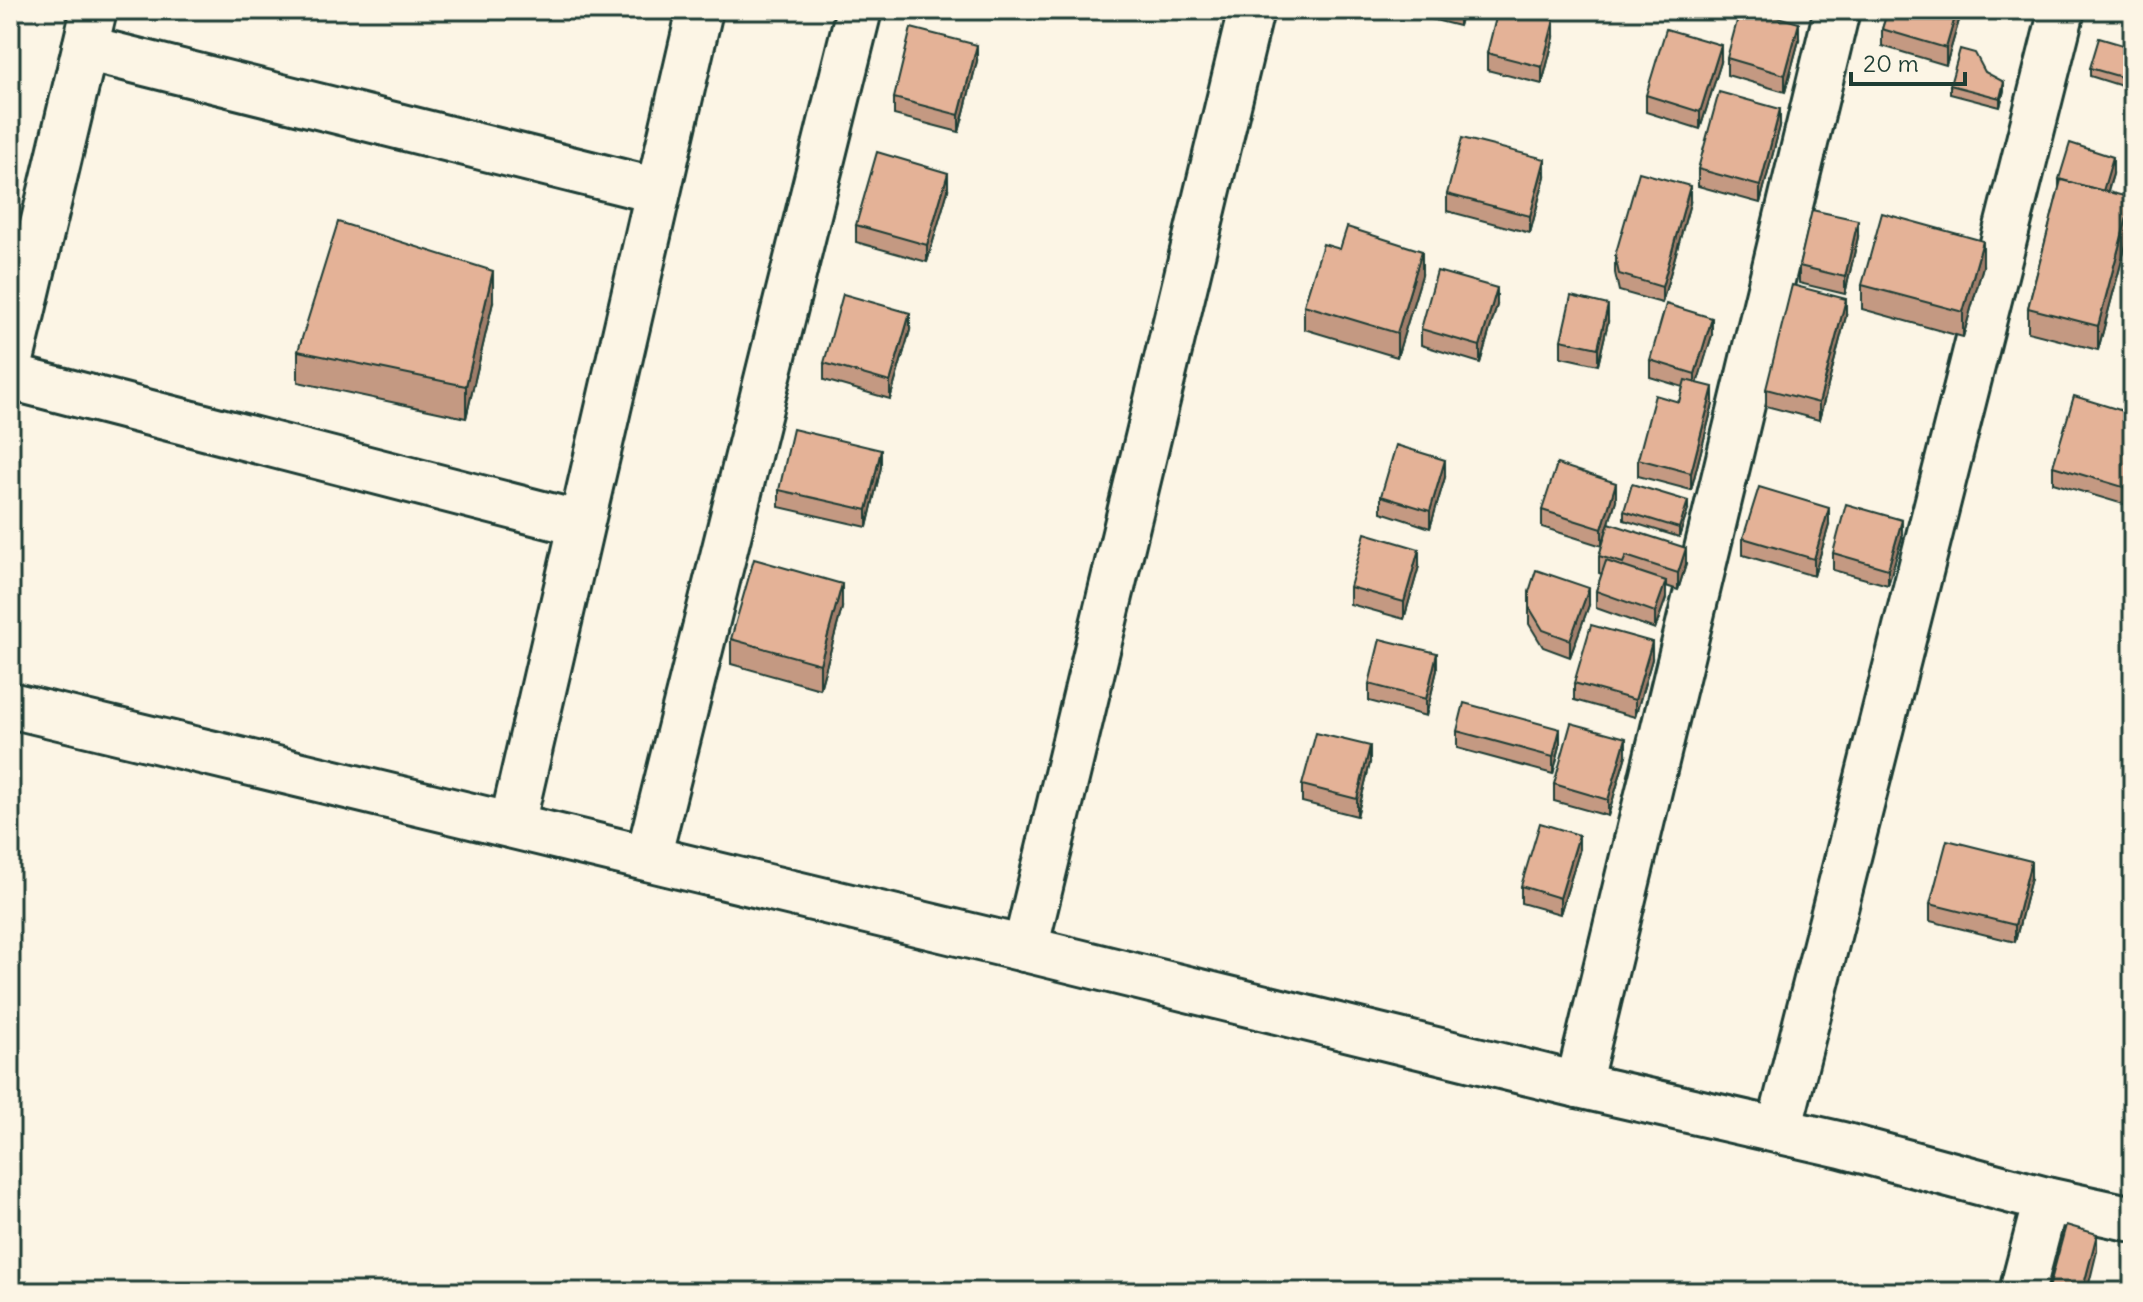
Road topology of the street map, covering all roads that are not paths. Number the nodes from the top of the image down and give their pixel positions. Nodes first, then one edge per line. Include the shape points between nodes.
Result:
1 (700, 10) edge
2 (859, 10) edge
3 (1251, 10) edge
4 (1837, 10) edge
5 (2062, 10) edge
6 (90, 29) edge
7 (658, 191) junction
8 (10, 364) edge
9 (10, 377) edge
10 (581, 524) junction
11 (10, 705) edge
12 (512, 825) junction
13 (648, 858) junction
14 (1025, 949) junction
15 (1578, 1085) junction
16 (1779, 1130) junction
17 (2046, 1200) junction
18 (2133, 1219) edge
19 (2022, 1292) edge

1 - 7 street
2 - 13 street
3 - 14 street
4 - 15 street
5 - 16 street
6 - 7 street
6 - 8 street
7 - 10 street
9 - 10 street
10 - 12 street
11 - 12 street
12 - 13 street
13 - 14 street
14 - 15 street
15 - 16 street
16 - 17 street
17 - 18 street
17 - 19 street

